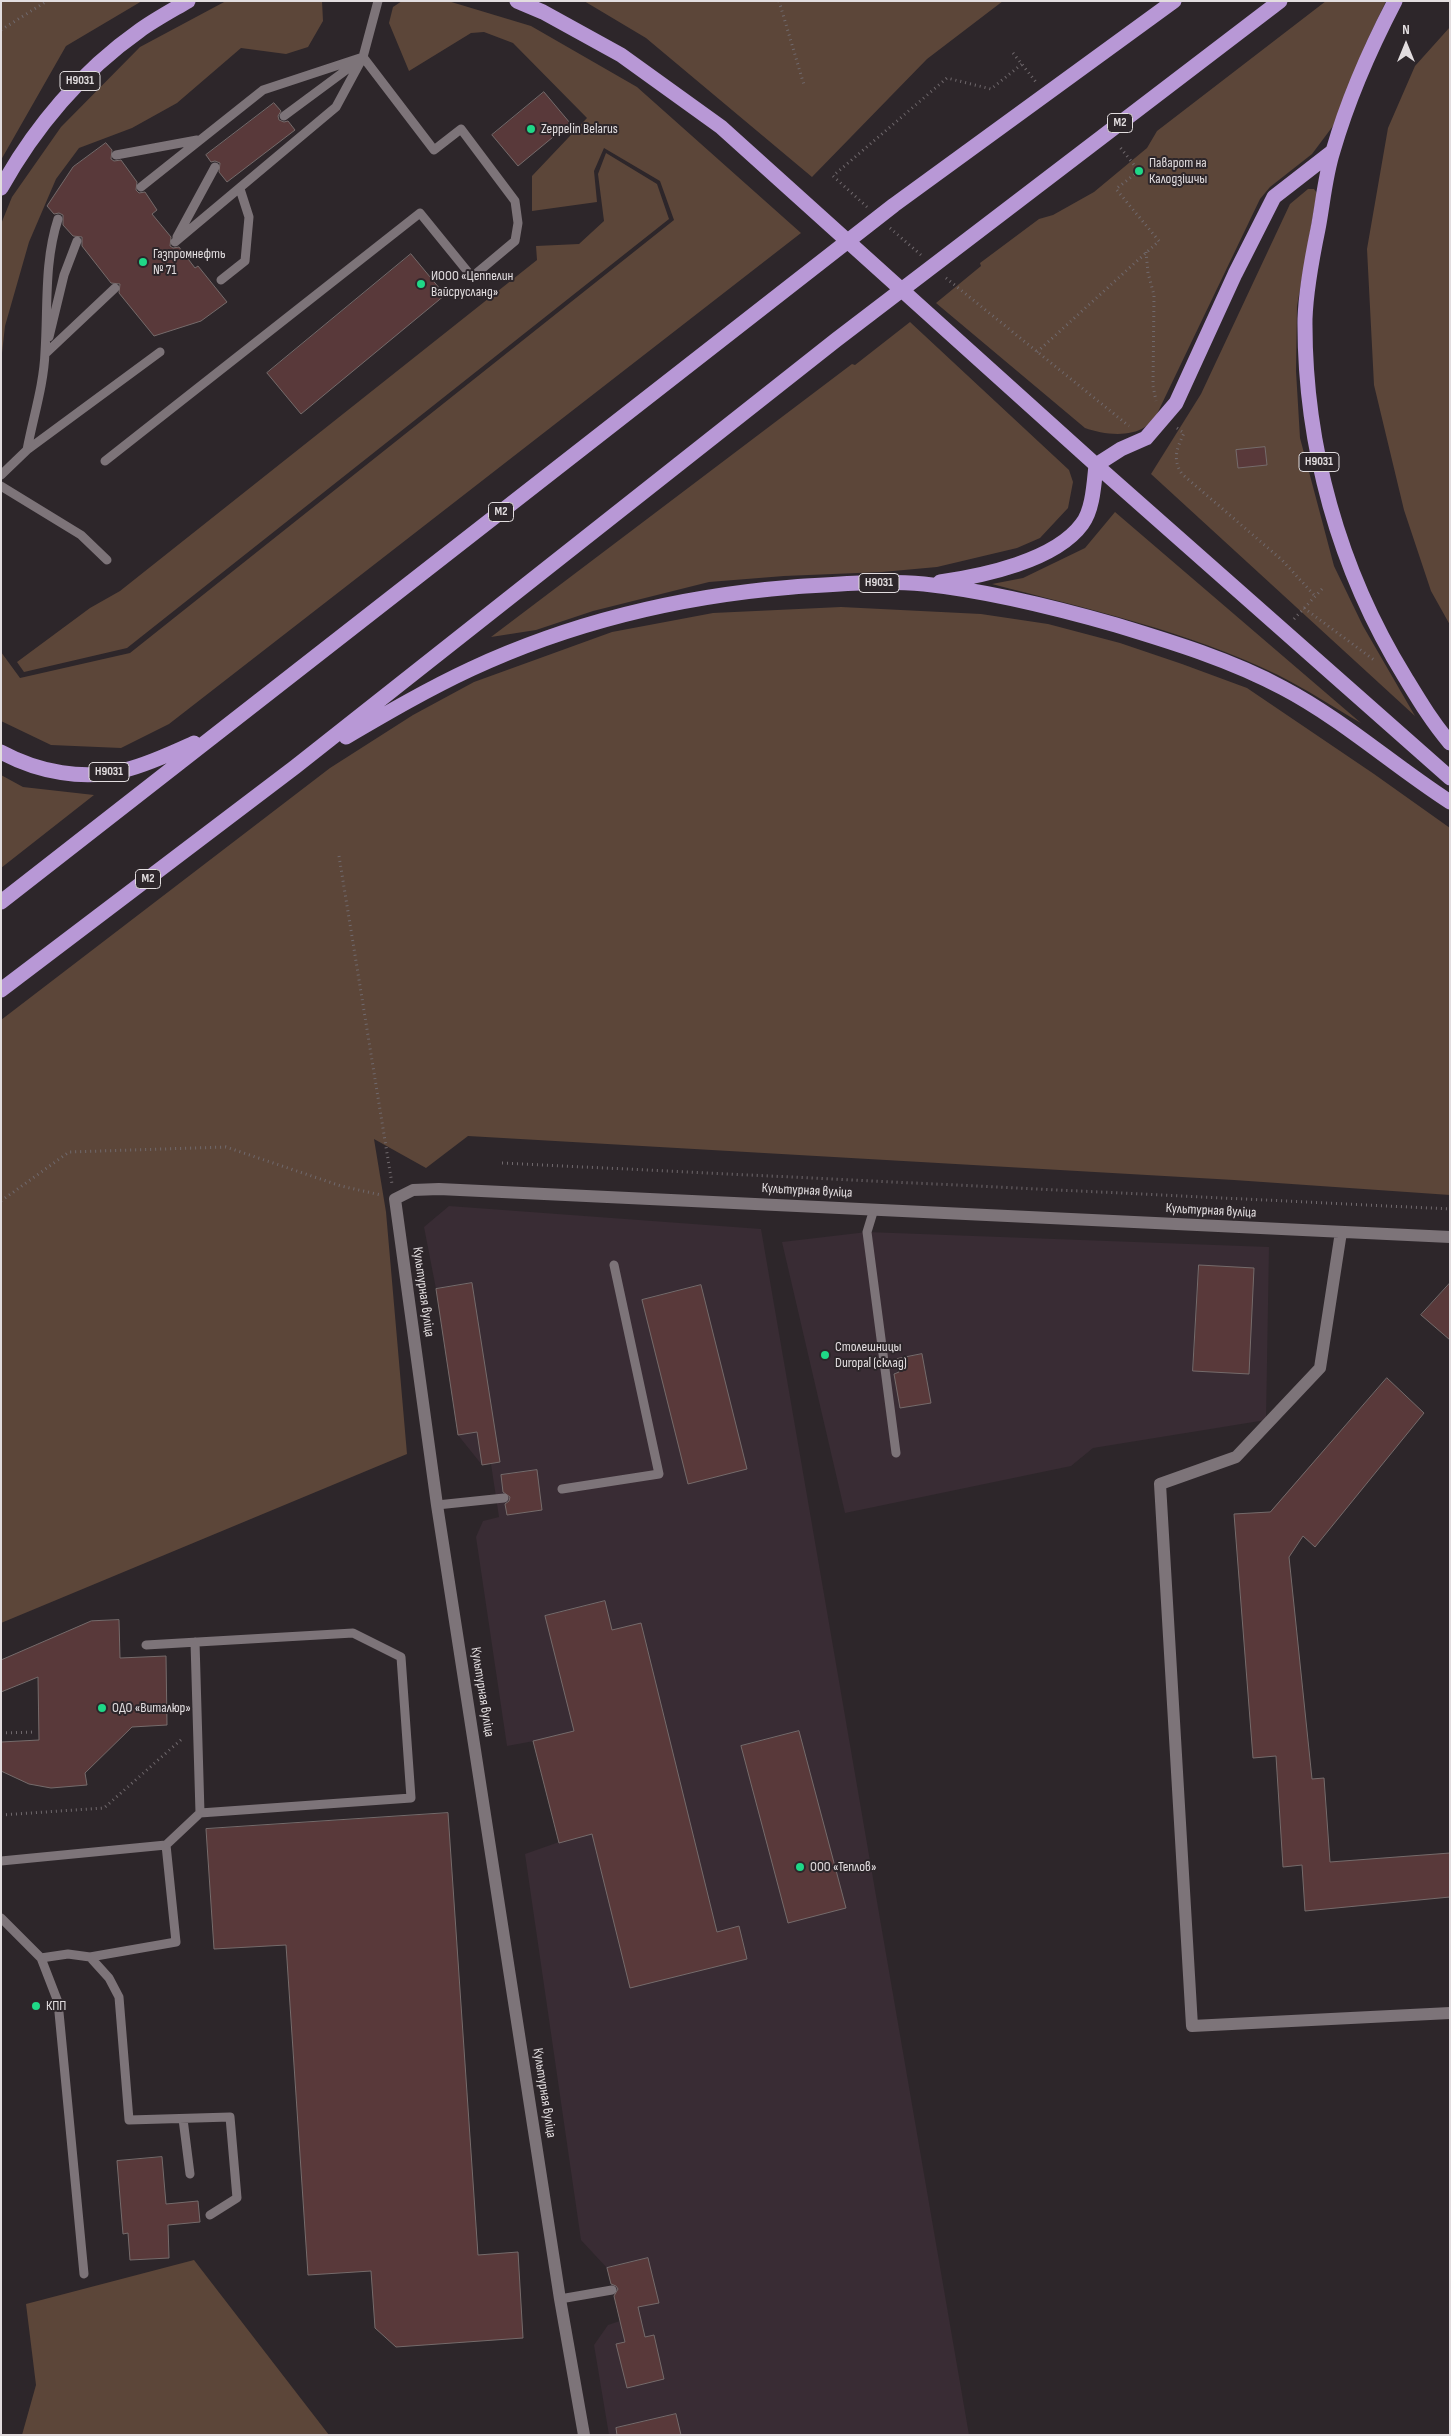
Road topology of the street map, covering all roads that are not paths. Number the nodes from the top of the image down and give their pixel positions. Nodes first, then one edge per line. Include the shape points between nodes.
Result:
1 (188, 1) edge
2 (378, 1) edge
3 (517, 1) edge
4 (1174, 1) edge
5 (1280, 1) edge
6 (1395, 1) edge
7 (363, 57) junction
8 (284, 116) dead end
9 (200, 140) junction
10 (1332, 152) junction
11 (116, 155) dead end
12 (216, 167) dead end
13 (141, 187) dead end
14 (1, 188) edge
15 (240, 189) junction
16 (58, 219) dead end
17 (77, 241) dead end
18 (221, 280) dead end
19 (116, 288) dead end
20 (160, 352) dead end
21 (45, 354) junction
22 (27, 450) junction
23 (105, 461) dead end
24 (1096, 465) junction
25 (1, 475) edge
26 (1, 486) edge
27 (107, 560) dead end
28 (923, 584) junction
29 (214, 735) junction
30 (1450, 742) edge
31 (1, 752) edge
32 (295, 767) junction
33 (1450, 778) edge
34 (1450, 802) edge
35 (1, 902) edge
36 (1, 990) edge
37 (874, 1209) junction
38 (1342, 1232) junction
39 (1450, 1237) edge
40 (614, 1265) dead end
41 (896, 1453) dead end
42 (562, 1489) dead end
43 (504, 1498) dead end
44 (437, 1505) junction
45 (195, 1642) junction
46 (146, 1645) dead end
47 (200, 1813) junction
48 (166, 1845) junction
49 (1, 1861) edge
50 (2, 1919) edge
51 (42, 1958) junction
52 (90, 1958) junction
53 (1450, 2013) edge
54 (183, 2119) junction
55 (190, 2174) dead end
56 (210, 2215) dead end
57 (84, 2274) dead end
58 (612, 2290) dead end
59 (560, 2298) junction
60 (584, 2435) edge

1 - 14 highway, Н9031 via 138,31 84,76 40,127
2 - 7 lane
3 - 24 highway via 544,12 621,55 721,127
4 - 29 highway, М2 via 894,205
5 - 32 highway, М2 via 959,244
6 - 10 highway, Н9031 via 1370,49
7 - 8 lane
7 - 9 lane via 263,90
7 - 15 lane via 336,106
7 - 23 lane via 434,150 461,129 515,201 518,223 515,241 472,277 420,213
9 - 11 lane
9 - 13 lane
10 - 24 highway via 1274,197 1176,403 1146,438
10 - 30 highway, Н9031 via 1312,255 1305,318 1308,387 1319,460 1333,521 1357,588 1388,650 1434,724
12 - 15 lane via 175,242
15 - 18 lane via 248,217 245,261
16 - 21 lane via 47,270
17 - 21 lane via 64,275
19 - 21 lane
20 - 22 lane
21 - 22 lane
22 - 25 lane
24 - 28 highway, Н9031 via 1094,487 1083,524 1063,543 1026,561 979,576
24 - 33 highway
26 - 27 lane via 81,535
28 - 32 highway, Н9031 via 873,583 757,590 692,600 597,622 473,668 410,699
28 - 34 highway, Н9031 via 1062,609 1151,636 1236,667 1284,688
29 - 31 highway, Н9031 via 124,771 77,776 25,765
29 - 35 highway, М2
32 - 36 highway, М2
37 - 38 street, Культурная вуліца
37 - 41 lane via 867,1232
37 - 44 street, Культурная вуліца via 439,1188 413,1190 395,1198
38 - 39 street, Культурная вуліца
38 - 53 street via 1320,1368 1236,1457 1160,1484 1192,2026
40 - 42 lane via 659,1474
43 - 44 lane
44 - 59 street, Культурная вуліца
45 - 46 lane
45 - 47 lane
45 - 47 lane via 353,1633 401,1657 411,1798
47 - 48 lane
48 - 49 lane
48 - 52 lane via 176,1942
50 - 51 lane
51 - 52 lane via 68,1954
51 - 57 lane via 58,2002
52 - 54 lane via 109,1978 119,1996 130,2120
54 - 55 lane
54 - 56 lane via 230,2117 236,2198
58 - 59 lane
59 - 60 street, Культурная вуліца

